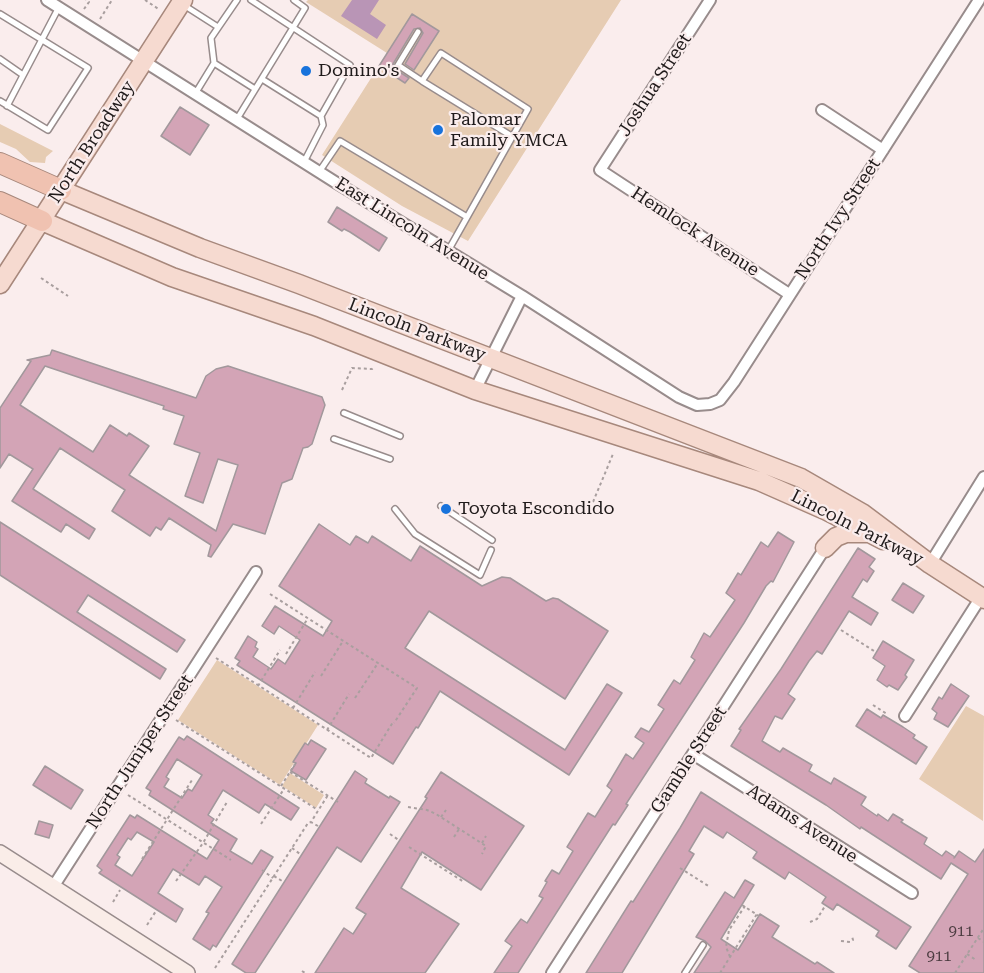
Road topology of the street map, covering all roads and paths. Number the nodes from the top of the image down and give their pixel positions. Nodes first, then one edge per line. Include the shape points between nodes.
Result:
1 (47, 0) edge
2 (112, 0) edge
3 (237, 0) edge
4 (251, 0) edge
5 (294, 0) edge
6 (711, 0) edge
7 (979, 0) edge
8 (182, 2) edge
9 (59, 7) junction
10 (0, 14) edge
11 (219, 27) junction
12 (294, 28) junction
13 (93, 29) junction
14 (418, 32) dead end
15 (42, 40) junction
16 (0, 60) edge
17 (144, 61) junction
18 (214, 63) junction
19 (24, 75) junction
20 (262, 79) junction
21 (422, 81) junction
22 (255, 89) junction
23 (195, 94) junction
24 (0, 101) edge
25 (7, 106) junction
26 (822, 110) dead end
27 (321, 116) junction
28 (237, 119) junction
29 (513, 137) junction
30 (883, 150) junction
31 (304, 162) junction
32 (0, 163) edge
33 (600, 170) joint
34 (319, 172) junction
35 (61, 190) junction
36 (0, 202) edge
37 (467, 218) junction
38 (42, 221) junction
39 (448, 251) junction
40 (40, 278) dead end
41 (0, 284) edge
42 (789, 294) junction
43 (68, 296) dead end
44 (522, 296) junction
45 (491, 358) junction
46 (375, 364) dead end
47 (342, 390) dead end
48 (475, 390) junction
49 (679, 397) joint
50 (344, 413) dead end
51 (400, 436) dead end
52 (334, 439) dead end
53 (614, 454) dead end
54 (390, 459) dead end
55 (984, 477) edge
56 (593, 502) dead end
57 (441, 506) dead end
58 (395, 509) dead end
59 (868, 533) junction
60 (492, 540) dead end
61 (825, 548) joint
62 (491, 550) dead end
63 (930, 564) junction
64 (256, 573) dead end
65 (270, 594) dead end
66 (982, 598) edge
67 (308, 618) junction
68 (841, 630) dead end
69 (343, 641) junction
70 (280, 650) dead end
71 (874, 651) dead end
72 (286, 654) dead end
73 (216, 658) dead end
74 (378, 663) junction
75 (315, 672) dead end
76 (321, 676) dead end
77 (258, 686) junction
78 (349, 694) dead end
79 (355, 698) dead end
80 (873, 705) dead end
81 (293, 708) junction
82 (887, 714) dead end
83 (905, 716) dead end
84 (176, 720) dead end
85 (327, 730) junction
86 (693, 754) junction
87 (295, 764) dead end
88 (290, 771) junction
89 (192, 780) dead end
90 (281, 786) junction
91 (284, 789) junction
92 (128, 795) dead end
93 (328, 795) junction
94 (226, 802) dead end
95 (338, 802) dead end
96 (408, 807) dead end
97 (318, 810) junction
98 (446, 810) dead end
99 (441, 817) junction
100 (167, 820) junction
101 (311, 822) junction
102 (261, 824) dead end
103 (318, 826) dead end
104 (459, 829) junction
105 (390, 834) dead end
106 (486, 836) dead end
107 (454, 837) dead end
108 (400, 841) dead end
109 (203, 843) junction
110 (482, 843) junction
111 (409, 847) dead end
112 (292, 848) junction
113 (0, 853) edge
114 (300, 854) dead end
115 (482, 854) dead end
116 (142, 859) dead end
117 (231, 860) dead end
118 (680, 868) dead end
119 (262, 870) dead end
120 (274, 877) junction
121 (176, 881) dead end
122 (282, 881) dead end
123 (464, 882) dead end
124 (53, 887) junction
125 (710, 887) dead end
126 (120, 890) dead end
127 (912, 893) dead end
128 (113, 902) dead end
129 (825, 906) dead end
130 (156, 911) dead end
131 (810, 922) dead end
132 (147, 925) dead end
133 (984, 928) edge
134 (852, 936) dead end
135 (978, 938) junction
136 (841, 941) dead end
137 (984, 942) edge
138 (703, 945) dead end
139 (967, 954) junction
140 (730, 959) junction
141 (976, 960) dead end
142 (215, 968) dead end
143 (187, 973) edge
144 (552, 973) edge
145 (685, 973) edge
146 (720, 973) edge
147 (957, 973) edge

1 - 9 street, East Lincoln Avenue
2 - 13 path
3 - 11 lane
4 - 12 lane
5 - 12 lane via 305,8
6 - 33 street, Joshua Street
7 - 30 street, North Ivy Street
8 - 11 lane
8 - 17 main road, North Broadway
9 - 13 street, East Lincoln Avenue
9 - 15 lane
10 - 15 lane
11 - 18 lane via 211,38
12 - 20 lane
12 - 27 lane via 350,65
13 - 17 street, East Lincoln Avenue
14 - 21 lane via 398,65
15 - 19 lane
15 - 25 lane via 87,68 48,130
16 - 19 lane
17 - 23 street, East Lincoln Avenue
17 - 35 main road, North Broadway
18 - 22 lane
18 - 23 lane
19 - 25 lane
20 - 22 lane
20 - 27 lane
21 - 29 lane
21 - 29 lane via 441,52 528,109
22 - 28 lane
23 - 28 street, East Lincoln Avenue
24 - 25 lane
26 - 30 street
27 - 31 lane via 323,125
28 - 31 street, East Lincoln Avenue
29 - 37 lane
30 - 42 street, North Ivy Street
31 - 34 street, East Lincoln Avenue
32 - 35 highway, Lincoln Parkway
33 - 42 street, Hemlock Avenue
34 - 37 lane via 340,141
34 - 39 street, East Lincoln Avenue
35 - 38 main road, North Broadway
35 - 45 main road, Lincoln Parkway via 200,248
36 - 38 highway, Lincoln Parkway
37 - 39 lane
38 - 41 main road, North Broadway
38 - 48 main road, Lincoln Parkway via 172,277 315,326
39 - 44 street, East Lincoln Avenue
40 - 43 path
42 - 49 street, North Ivy Street via 720,400 697,405
44 - 45 street
44 - 49 street, East Lincoln Avenue
45 - 48 street
45 - 63 main road, Lincoln Parkway via 801,478 862,513
46 - 47 path via 372,369 351,368
48 - 59 main road, Lincoln Parkway via 759,481
50 - 51 lane
52 - 54 lane
53 - 56 path
55 - 63 street
57 - 60 lane
58 - 62 lane via 415,534 480,575
59 - 61 main road via 846,533
59 - 63 main road, Lincoln Parkway
61 - 86 street, Gamble Street
63 - 66 main road
64 - 124 street, North Juniper Street
65 - 67 path
66 - 83 street
67 - 69 path
67 - 72 path
68 - 71 path
69 - 74 path
69 - 76 path
70 - 77 path
73 - 77 path
74 - 79 path
74 - 85 path via 417,688 370,758
75 - 81 path
77 - 81 path
78 - 85 path
80 - 82 path
81 - 85 path
84 - 90 path
86 - 127 street, Adams Avenue
86 - 144 street, Gamble Street
87 - 88 path
88 - 90 path
88 - 93 path
89 - 100 path
90 - 91 path
91 - 97 path
91 - 102 path
92 - 100 path
93 - 95 path
93 - 97 path
94 - 109 path
96 - 99 path
97 - 101 path
98 - 99 path
99 - 104 path
100 - 109 path
100 - 116 path
101 - 103 path
101 - 112 path
104 - 107 path
104 - 110 path
105 - 108 path
106 - 110 path
109 - 117 path
109 - 121 path
110 - 115 path via 486,846
111 - 123 path
112 - 114 path
112 - 120 path
113 - 124 main road
118 - 125 path
119 - 120 path
120 - 122 path
120 - 142 path
124 - 143 main road
126 - 128 path
129 - 131 path via 817,919
130 - 132 path
133 - 135 path
134 - 136 path via 850,942
135 - 137 path
135 - 139 path
138 - 145 lane
139 - 141 path
139 - 147 path
140 - 140 path via 726,947 729,930 744,906 758,915
140 - 146 path

